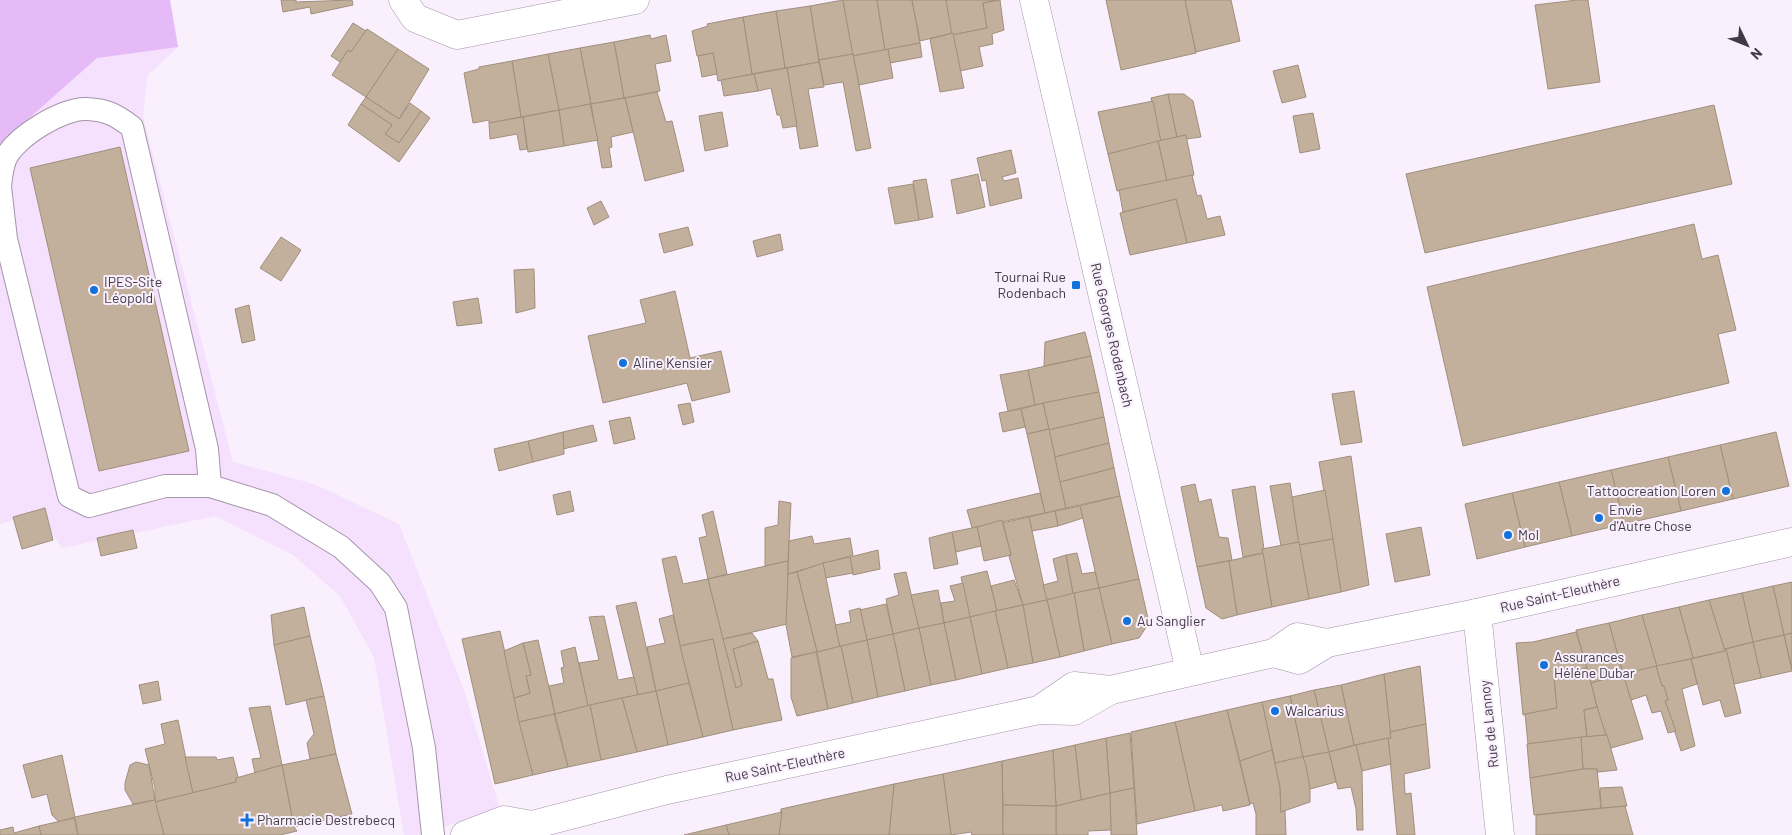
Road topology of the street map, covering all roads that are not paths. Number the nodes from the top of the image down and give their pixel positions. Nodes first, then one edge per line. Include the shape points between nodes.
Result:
1 (403, 0) edge
2 (635, 0) edge
3 (1034, 0) edge
4 (0, 187) edge
5 (210, 486) junction
6 (1792, 542) edge
7 (1477, 613) junction
8 (1190, 671) junction
9 (523, 830) edge
10 (433, 835) edge
11 (465, 835) edge
12 (1500, 835) edge

1 - 2 street via 416,18 457,35
3 - 8 street, Rue Georges Rodenbach
4 - 5 lane via 6,239 69,496 89,506 165,486
4 - 5 lane via 5,159 23,137 51,119 84,108 114,113 132,127 207,450
5 - 10 lane via 272,505 341,547 380,583 396,608 424,748
6 - 7 street, Rue Saint-Eleuthère
7 - 8 street, Rue Saint-Eleuthère via 1327,643 1298,660 1274,653
7 - 12 street, Rue de Lannoy
8 - 9 street, Rue Saint-Eleuthère via 1111,690 1074,711 1039,710 667,790
9 - 11 street, Rue Saint-Eleuthère via 504,820

